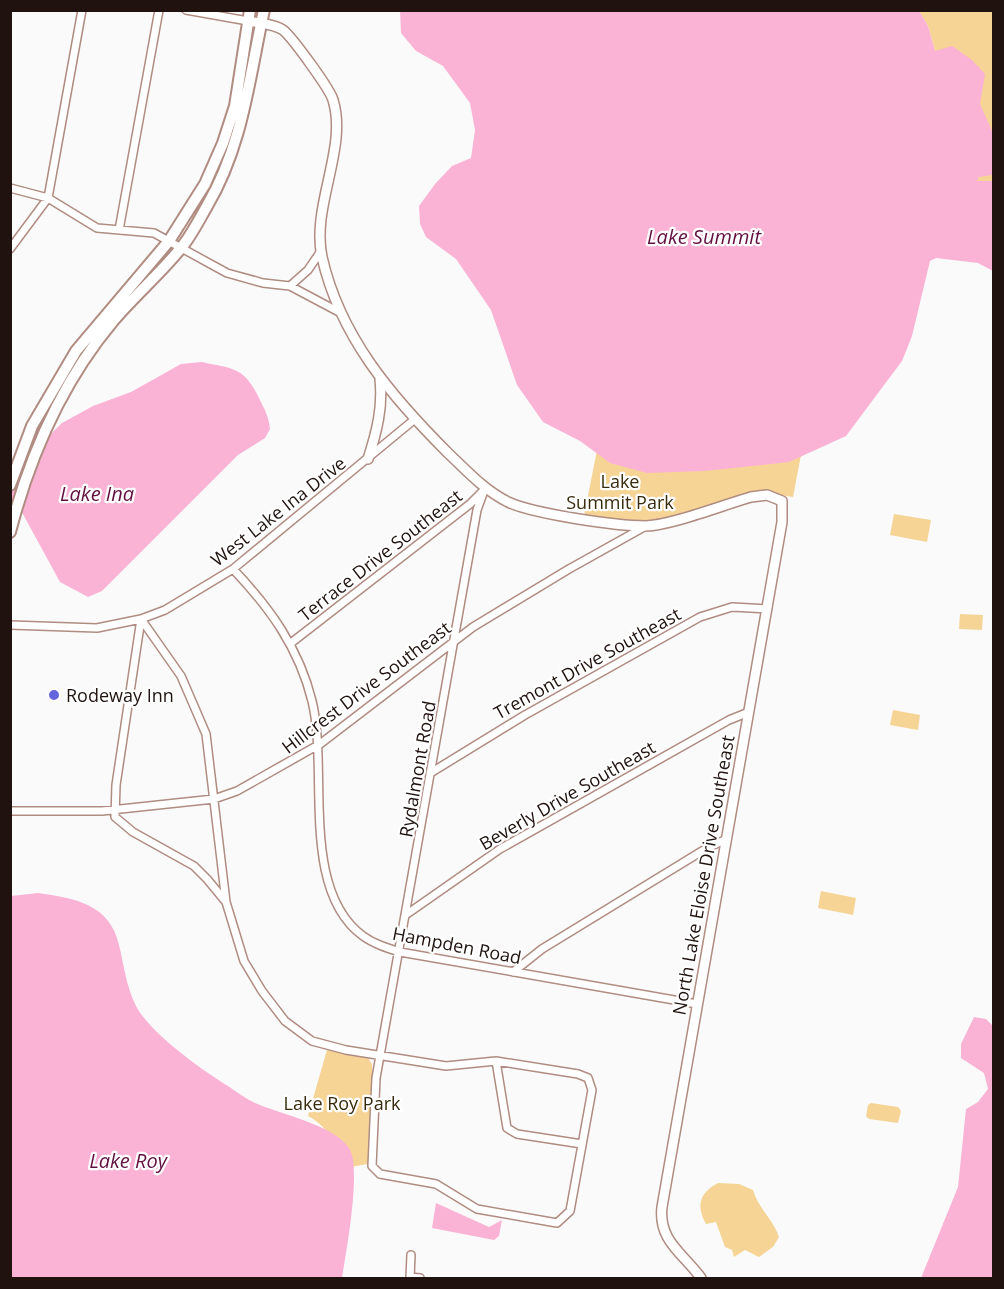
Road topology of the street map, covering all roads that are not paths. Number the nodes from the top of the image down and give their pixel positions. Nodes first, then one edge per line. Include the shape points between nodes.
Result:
1 (82, 10) edge
2 (159, 10) edge
3 (186, 10) edge
4 (264, 10) edge
5 (249, 16) edge
6 (261, 24) junction
7 (10, 189) edge
8 (48, 198) junction
9 (118, 230) junction
10 (169, 241) junction
11 (182, 248) junction
12 (10, 249) edge
13 (321, 251) junction
14 (290, 286) junction
15 (339, 312) junction
16 (380, 379) junction
17 (416, 419) junction
18 (368, 459) junction
19 (10, 485) edge
20 (485, 488) junction
21 (647, 526) junction
22 (10, 532) edge
23 (233, 569) junction
24 (767, 609) junction
25 (141, 619) junction
26 (10, 624) edge
27 (454, 640) junction
28 (291, 643) junction
29 (749, 712) junction
30 (320, 744) junction
31 (432, 772) junction
32 (214, 798) junction
33 (114, 809) junction
34 (10, 811) edge
35 (727, 839) junction
36 (226, 902) junction
37 (406, 914) junction
38 (400, 952) junction
39 (513, 972) junction
40 (697, 1004) junction
41 (380, 1055) junction
42 (496, 1061) junction
43 (582, 1144) junction
44 (411, 1255) dead end
45 (410, 1277) edge
46 (420, 1278) edge
47 (701, 1278) edge

1 - 8 street
2 - 9 street
3 - 5 street
4 - 6 main road
5 - 6 street
5 - 10 main road via 235,106 223,143 200,194
6 - 11 main road via 248,99 234,147 209,203
6 - 13 street via 282,28 329,89 334,102 336,130 322,205
7 - 8 street
8 - 9 street via 97,228
8 - 12 street
9 - 10 street via 148,231
10 - 11 street
10 - 19 main road via 76,351 32,426
11 - 14 street via 234,275
11 - 22 main road via 113,321 56,405 33,456
13 - 14 street
13 - 15 street
14 - 15 street
15 - 16 street
16 - 17 street
16 - 18 street via 380,418
17 - 18 street, West Lake Ina Drive
17 - 20 street
18 - 23 street, West Lake Ina Drive
20 - 21 street via 530,510
20 - 27 street, Rydalmont Road via 477,510
20 - 28 street, Terrace Drive Southeast via 470,504
21 - 24 street, North Lake Eloise Drive Southeast via 751,497 767,495 782,501 782,524
21 - 27 street, Hillcrest Drive Southeast via 568,568
23 - 25 street, West Lake Ina Drive via 179,602
23 - 28 street, Hampden Road
24 - 29 street, North Lake Eloise Drive Southeast
24 - 31 street, Tremont Drive Southeast via 732,607 700,617
25 - 26 street, West Lake Ina Drive via 87,629
25 - 32 street via 182,676 193,699 206,734
25 - 33 street
27 - 30 street, Hillcrest Drive Southeast
27 - 31 street, Rydalmont Road
28 - 30 street, Hampden Road via 308,686
29 - 35 street, North Lake Eloise Drive Southeast
29 - 37 street, Beverly Drive Southeast via 535,828
30 - 32 street, Hillcrest Drive Southeast via 253,784
30 - 38 street, Hampden Road via 320,837 331,885 351,925 370,940
31 - 37 street, Rydalmont Road
32 - 33 street, Hillcrest Drive Southeast
32 - 36 street
33 - 34 street, Hillcrest Drive Southeast
33 - 36 street via 115,817 133,832 194,866
35 - 39 street via 542,950
35 - 40 street, North Lake Eloise Drive Southeast
36 - 41 street via 244,961 285,1022 322,1045
37 - 38 street, Rydalmont Road
38 - 39 street, Hampden Road
38 - 41 street, Rydalmont Road
39 - 40 street, Hampden Road
40 - 47 street, North Lake Eloise Drive Southeast via 661,1212 664,1233
41 - 42 street via 446,1066
41 - 43 street, Rydalmont Road via 372,1166 376,1171 436,1184 482,1211 557,1223 570,1211
42 - 43 street via 507,1128 517,1134
42 - 43 street via 588,1078 592,1090
44 - 45 street
45 - 46 street

